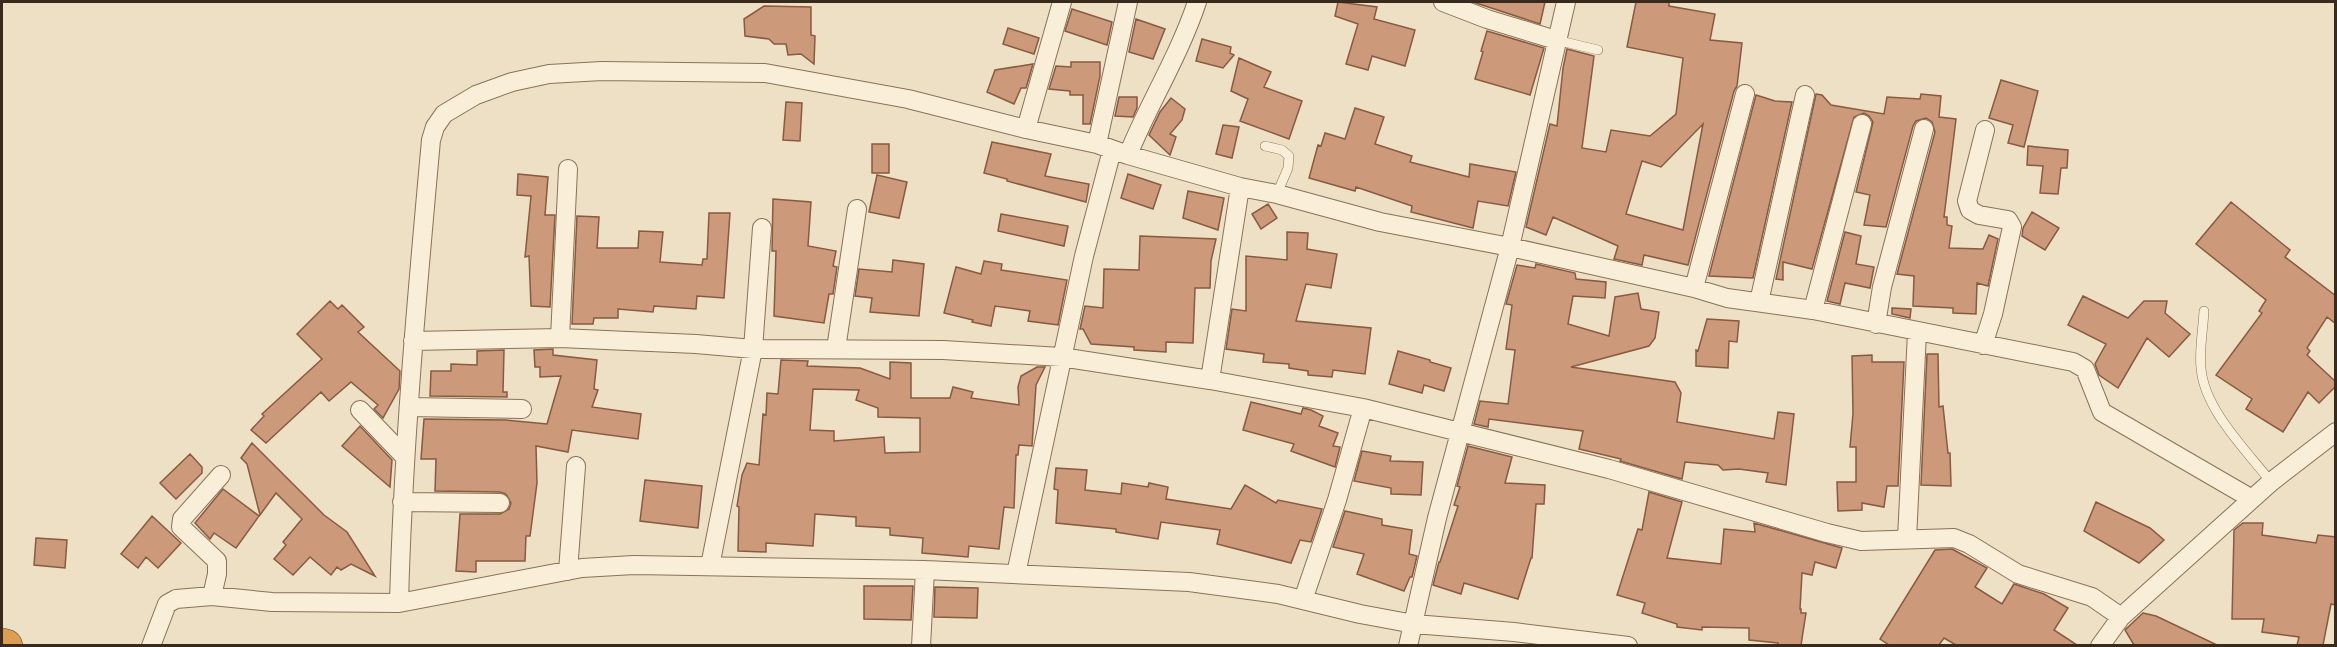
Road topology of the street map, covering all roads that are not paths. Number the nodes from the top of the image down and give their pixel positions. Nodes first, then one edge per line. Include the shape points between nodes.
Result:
1 (1062, 2) edge
2 (1128, 2) edge
3 (1197, 2) edge
4 (1443, 2) edge
5 (1566, 2) edge
6 (1556, 40) junction
7 (1598, 50) dead end
8 (1745, 94) dead end
9 (1805, 95) dead end
10 (1862, 124) dead end
11 (1026, 129) junction
12 (1924, 129) dead end
13 (1985, 130) dead end
14 (1265, 146) dead end
15 (1112, 150) junction
16 (568, 169) dead end
17 (1240, 187) junction
18 (1276, 194) junction
19 (857, 209) dead end
20 (762, 228) dead end
21 (1510, 247) junction
22 (1694, 288) junction
23 (1759, 302) junction
24 (1813, 310) junction
25 (2204, 311) dead end
26 (1876, 324) junction
27 (1917, 332) junction
28 (560, 338) junction
29 (413, 341) junction
30 (1983, 345) junction
31 (753, 349) junction
32 (836, 349) junction
33 (1061, 357) junction
34 (1210, 380) junction
35 (409, 407) junction
36 (1363, 408) junction
37 (522, 409) dead end
38 (360, 410) dead end
39 (1460, 431) junction
40 (2336, 432) edge
41 (405, 457) junction
42 (576, 466) dead end
43 (220, 474) dead end
44 (2271, 482) junction
45 (2252, 499) junction
46 (402, 502) junction
47 (500, 503) dead end
48 (1907, 539) junction
49 (710, 566) junction
50 (925, 570) junction
51 (568, 571) junction
52 (1016, 574) junction
53 (212, 596) junction
54 (1303, 600) junction
55 (399, 603) junction
56 (2121, 617) junction
57 (1414, 624) junction
58 (2, 645) edge
59 (6, 645) edge
60 (151, 645) edge
61 (921, 645) edge
62 (1408, 645) edge
63 (1628, 645) edge
64 (2100, 645) edge

1 - 11 street
2 - 15 street
3 - 15 street via 1161,88 1139,128
4 - 6 street
5 - 6 street
6 - 7 lane
6 - 21 street
8 - 22 street
9 - 23 street
10 - 24 street
11 - 15 street
11 - 29 street via 908,99 765,73 602,71 549,74 512,82 476,95 444,114 435,127
12 - 26 street via 1882,287
13 - 30 street via 1967,201 1970,210 2008,220 2012,227 1994,314
14 - 18 lane via 1289,156
15 - 17 street
15 - 33 street
16 - 28 street
17 - 18 street
17 - 34 street
18 - 21 street via 1380,222
19 - 32 street
20 - 31 street
21 - 22 street
21 - 39 street
22 - 23 street
23 - 24 street
24 - 26 street
25 - 44 lane via 2204,386 2213,407
26 - 27 street
27 - 30 street
27 - 48 street
28 - 29 street
28 - 31 street
29 - 35 street
30 - 45 street via 2073,362 2085,369 2102,412
31 - 32 street
31 - 49 street
32 - 33 street
33 - 34 street
33 - 52 street
34 - 36 street
35 - 37 street
35 - 41 street
36 - 39 street
36 - 54 street
38 - 41 street
39 - 48 street via 1620,472 1827,533 1861,541
39 - 57 street via 1434,527
40 - 44 street
41 - 46 street
42 - 51 street
43 - 53 street via 182,519 181,527 217,561
44 - 45 street
45 - 56 street
46 - 47 street
46 - 55 street
48 - 56 street via 1954,538 2018,574 2092,597
49 - 50 street
49 - 51 street
50 - 52 street
50 - 61 street
51 - 55 street
52 - 54 street via 1189,582
53 - 55 street via 272,602
53 - 60 street via 171,601
54 - 57 street
56 - 64 street
57 - 62 street
57 - 63 street
58 - 59 highway

